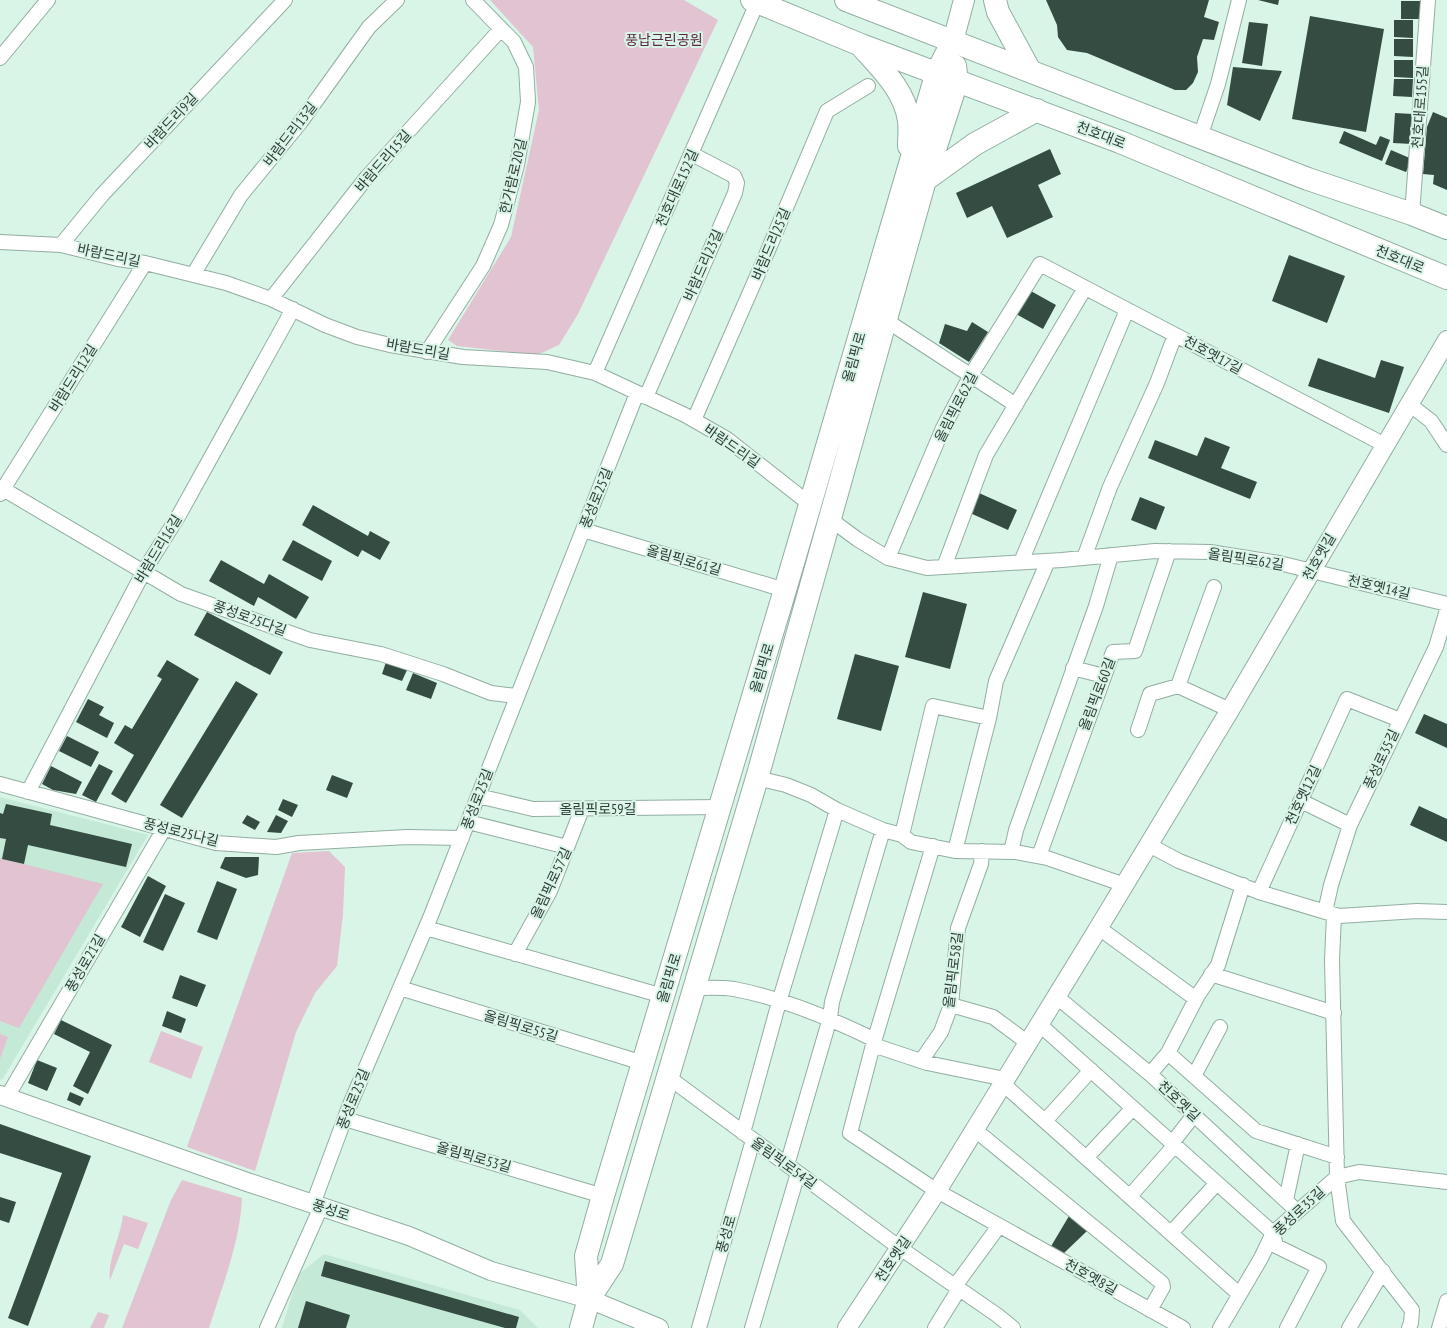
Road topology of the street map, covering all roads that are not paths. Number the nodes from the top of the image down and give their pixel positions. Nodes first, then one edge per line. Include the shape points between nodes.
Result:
1 (48, 0) edge
2 (285, 0) edge
3 (397, 0) edge
4 (473, 0) edge
5 (883, 0) edge
6 (964, 0) edge
7 (995, 0) edge
8 (1239, 0) edge
9 (1428, 0) edge
10 (755, 1) edge
11 (854, 3) edge
12 (501, 29) junction
13 (953, 41) junction
14 (861, 45) junction
15 (0, 58) edge
16 (937, 72) junction
17 (1030, 72) junction
18 (957, 81) junction
19 (868, 86) dead end
20 (1037, 110) junction
21 (1200, 137) junction
22 (692, 154) junction
23 (920, 175) junction
24 (1412, 214) junction
25 (1447, 228) edge
26 (0, 242) edge
27 (61, 245) junction
28 (145, 263) junction
29 (1040, 264) joint
30 (193, 275) junction
31 (1447, 278) edge
32 (1085, 288) junction
33 (271, 299) junction
34 (293, 309) junction
35 (1127, 310) junction
36 (887, 321) junction
37 (1175, 335) junction
38 (1447, 340) edge
39 (427, 352) junction
40 (596, 373) junction
41 (971, 375) junction
42 (641, 395) junction
43 (1409, 404) junction
44 (1016, 405) junction
45 (694, 420) junction
46 (1385, 445) junction
47 (1447, 445) edge
48 (2, 492) edge
49 (810, 505) junction
50 (830, 519) junction
51 (583, 530) junction
52 (1169, 551) junction
53 (1111, 555) junction
54 (888, 558) junction
55 (1084, 558) junction
56 (1048, 561) junction
57 (1021, 562) junction
58 (944, 567) junction
59 (144, 571) junction
60 (1311, 571) junction
61 (1214, 587) dead end
62 (786, 590) junction
63 (1447, 604) edge
64 (1447, 610) edge
65 (1073, 668) junction
66 (1104, 676) junction
67 (1178, 686) junction
68 (518, 696) junction
69 (1230, 710) junction
70 (989, 718) junction
71 (1400, 720) junction
72 (1138, 730) dead end
73 (757, 778) junction
74 (0, 784) edge
75 (28, 792) junction
76 (478, 796) junction
77 (1301, 801) junction
78 (720, 807) junction
79 (582, 809) junction
80 (837, 810) junction
81 (468, 822) junction
82 (1350, 825) junction
83 (164, 829) junction
84 (883, 830) junction
85 (902, 835) junction
86 (462, 838) junction
87 (1148, 845) junction
88 (933, 846) junction
89 (567, 847) junction
90 (955, 851) junction
91 (982, 852) junction
92 (1011, 852) junction
93 (1039, 856) junction
94 (1125, 885) junction
95 (1243, 885) junction
96 (1259, 892) junction
97 (1447, 912) edge
98 (1330, 913) junction
99 (426, 928) junction
100 (1099, 928) junction
101 (515, 954) junction
102 (1211, 974) junction
103 (400, 988) junction
104 (694, 988) junction
105 (663, 996) junction
106 (1057, 997) junction
107 (1196, 999) junction
108 (779, 1002) junction
109 (951, 1005) junction
110 (1334, 1014) junction
111 (830, 1018) junction
112 (1039, 1024) junction
113 (1220, 1027) dead end
114 (874, 1043) junction
115 (1028, 1043) junction
116 (1168, 1053) junction
117 (921, 1061) junction
118 (643, 1063) junction
119 (1091, 1070) junction
120 (1150, 1074) junction
121 (1194, 1076) junction
122 (668, 1077) junction
123 (1004, 1081) junction
124 (3, 1096) edge
125 (1133, 1108) junction
126 (1194, 1116) junction
127 (344, 1119) junction
128 (1045, 1121) junction
129 (974, 1129) junction
130 (748, 1136) junction
131 (1174, 1144) junction
132 (1298, 1144) junction
133 (1337, 1157) junction
134 (1086, 1158) junction
135 (793, 1169) junction
136 (1337, 1177) junction
137 (1447, 1182) edge
138 (1217, 1183) junction
139 (937, 1191) junction
140 (603, 1196) junction
141 (1130, 1196) junction
142 (1286, 1200) junction
143 (317, 1205) junction
144 (1297, 1211) junction
145 (999, 1226) junction
146 (1171, 1233) junction
147 (1273, 1233) junction
148 (900, 1248) junction
149 (1383, 1271) junction
150 (957, 1288) junction
151 (1239, 1294) junction
152 (589, 1299) junction
153 (1447, 1301) edge
154 (1150, 1310) junction
155 (1006, 1326) edge
156 (267, 1328) edge
157 (581, 1328) edge
158 (660, 1328) edge
159 (699, 1328) edge
160 (752, 1328) edge
161 (847, 1328) edge
162 (935, 1328) edge
163 (1183, 1328) edge
164 (1220, 1328) edge
165 (1287, 1328) edge
166 (1349, 1328) edge
167 (1409, 1328) edge
168 (1439, 1328) edge

1 - 15 street
2 - 27 street, 바람드리9길 via 102,195
3 - 30 street, 바람드리13길 via 369,27 300,123 241,195
4 - 12 street, 한가람로20길
5 - 11 main road
6 - 13 main road, 올림픽로
7 - 17 main road via 998,12
8 - 21 street via 1218,84
9 - 24 street, 천호대로155길
10 - 14 main road, 천호대로
10 - 22 street, 천호대로152길
11 - 13 main road
12 - 33 street, 바람드리15길 via 367,177
12 - 39 street, 한가람로20길 via 514,42 526,67 528,102 501,225 483,266
13 - 16 main road, 올림픽로
13 - 17 main road
13 - 18 main road, 올림픽로
14 - 16 main road, 천호대로
14 - 23 main road via 888,75 900,94 909,121
16 - 18 main road, 천호대로
16 - 23 main road, 올림픽로 via 918,137
17 - 21 main road
18 - 20 main road, 천호대로
18 - 23 main road, 올림픽로
19 - 45 street, 바람드리25길 via 827,110 762,267
20 - 23 main road
20 - 31 main road, 천호대로
21 - 24 main road via 1308,179
22 - 40 street, 천호대로152길
22 - 42 street, 바람드리23길 via 734,176 737,183 735,193
23 - 36 main road, 올림픽로
23 - 49 main road, 올림픽로
24 - 25 main road
26 - 27 street, 바람드리길
27 - 28 street, 바람드리길
28 - 30 street, 바람드리길
28 - 48 street, 바람드리12길
29 - 32 street, 천호옛17길
29 - 41 street, 올림픽로62길
30 - 33 street, 바람드리길
32 - 35 street, 천호옛17길
32 - 44 street
33 - 34 street, 바람드리길
34 - 39 street, 바람드리길 via 357,337
34 - 59 street, 바람드리16길 via 183,508
35 - 37 street, 천호옛17길
35 - 57 street
36 - 41 street
36 - 50 main road, 올림픽로
37 - 46 street, 천호옛17길
37 - 55 street via 1110,487
38 - 43 street, 천호옛길
39 - 40 street, 바람드리길 via 547,362
40 - 42 street, 바람드리길
41 - 44 street
41 - 54 street, 올림픽로62길 via 943,428
42 - 45 street, 바람드리길
42 - 51 street, 풍성로25길
43 - 46 street, 천호옛길
43 - 47 street via 1431,421
44 - 58 street via 986,455
45 - 49 street, 바람드리길 via 727,439
46 - 60 street, 천호옛길
48 - 59 street, 풍성로25다길
49 - 62 main road, 올림픽로
50 - 54 street, 올림픽로62길 via 856,539
50 - 73 main road, 올림픽로
51 - 62 street, 올림픽로61길
51 - 68 street, 풍성로25길
52 - 53 street, 올림픽로62길
52 - 60 street, 올림픽로62길 via 1210,552
52 - 66 street, 올림픽로60길 via 1135,651 1113,652
53 - 55 street, 올림픽로62길
53 - 65 street via 1096,606
54 - 58 street, 올림픽로62길 via 927,568
55 - 56 street, 올림픽로62길
56 - 57 street, 올림픽로62길
56 - 70 street via 996,681
57 - 58 street, 올림픽로62길
59 - 68 street, 풍성로25다길 via 181,594 310,640 381,654 491,693
59 - 75 street, 바람드리16길
60 - 63 street, 천호옛14길
60 - 69 street, 천호옛길
61 - 67 street
62 - 78 main road, 올림픽로
64 - 71 street, 풍성로35길 via 1436,648
65 - 66 street
65 - 92 street via 1016,830
66 - 93 street, 올림픽로60길
67 - 69 street
67 - 72 street via 1150,694
68 - 76 street, 풍성로25길
69 - 87 street, 천호옛길
70 - 85 street via 933,706
70 - 90 street
71 - 77 street, 천호옛12길 via 1347,699
71 - 82 street, 풍성로35길
73 - 80 street via 811,795
73 - 104 main road, 올림픽로
74 - 75 street, 풍성로25나길
75 - 83 street, 풍성로25나길
76 - 79 street, 올림픽로59길 via 533,809
76 - 81 street, 풍성로25길
77 - 82 street
77 - 96 street, 천호옛12길
78 - 79 street, 올림픽로59길
78 - 105 main road, 올림픽로
79 - 89 street, 올림픽로57길
80 - 84 street
80 - 108 street
81 - 86 street, 풍성로25길
81 - 89 street
82 - 98 street, 풍성로35길 via 1331,885
83 - 86 street, 풍성로25나길 via 216,843 276,846 299,842 407,837
83 - 124 street, 풍성로21길
84 - 85 street
84 - 111 street via 832,1002
85 - 88 street via 911,842
86 - 99 street, 풍성로25길
87 - 94 street, 천호옛길
87 - 95 street via 1179,861
88 - 90 street
88 - 114 street
89 - 101 street, 올림픽로57길 via 550,891
90 - 91 street
91 - 92 street
91 - 109 street, 올림픽로58길 via 982,864 958,928
92 - 93 street
93 - 94 street
94 - 100 street, 천호옛길
95 - 96 street
95 - 102 street via 1218,965
96 - 98 street
97 - 98 street via 1417,911 1338,916
98 - 110 street, 풍성로35길
99 - 101 street
99 - 103 street, 풍성로25길
100 - 106 street, 천호옛길
100 - 107 street
101 - 105 street
102 - 107 street
102 - 110 street
103 - 118 street, 올림픽로55길
103 - 127 street, 풍성로25길
104 - 108 street via 734,989
104 - 122 main road, 올림픽로
105 - 118 main road, 올림픽로
106 - 112 street, 천호옛길
106 - 120 street, 천호옛길
107 - 116 street
108 - 111 street
108 - 130 street
109 - 115 street via 993,1017
109 - 117 street, 올림픽로58길 via 941,1032
110 - 133 street, 풍성로35길
111 - 114 street
111 - 135 street
112 - 115 street, 천호옛길
112 - 119 street
113 - 121 street
114 - 117 street
114 - 139 street via 850,1133
115 - 123 street, 천호옛길
116 - 120 street
116 - 121 street
117 - 123 street
118 - 140 main road, 올림픽로
119 - 125 street
119 - 128 street
120 - 126 street, 천호옛길
121 - 132 street via 1256,1131
122 - 130 street, 올림픽로54길
122 - 152 main road, 올림픽로 via 612,1264
123 - 128 street
123 - 129 street, 천호옛길
124 - 143 street, 풍성로
125 - 131 street
125 - 134 street
126 - 131 street
126 - 142 street, 천호옛길
127 - 140 street, 올림픽로53길
127 - 143 street, 풍성로25길
128 - 134 street
129 - 139 street, 천호옛길
129 - 154 street via 1162,1283 1163,1287
130 - 135 street, 올림픽로54길
130 - 159 street, 풍성로
131 - 138 street
131 - 141 street
132 - 133 street
132 - 142 street
133 - 136 street, 풍성로35길
134 - 141 street
135 - 148 street, 올림픽로54길
135 - 160 street
136 - 137 street via 1359,1172
136 - 144 street, 풍성로35길
136 - 149 street via 1344,1221
138 - 146 street
138 - 147 street
139 - 145 street, 천호옛8길
139 - 148 street, 천호옛길
140 - 152 main road, 올림픽로 via 586,1256
141 - 146 street
142 - 144 street, 천호옛길
143 - 152 street, 풍성로 via 408,1236 491,1271
143 - 156 street, 풍성로25길
144 - 147 street, 풍성로35길
145 - 150 street
145 - 154 street, 천호옛8길
146 - 151 street
147 - 151 street, 풍성로35길
147 - 165 street via 1276,1246 1319,1267
148 - 150 street, 올림픽로54길
148 - 161 street, 천호옛길
149 - 166 street
149 - 167 street via 1412,1310
150 - 155 street, 올림픽로54길
150 - 162 street
151 - 164 street, 풍성로35길
152 - 157 main road, 올림픽로
152 - 158 street, 풍성로
153 - 168 street
154 - 163 street, 천호옛8길

